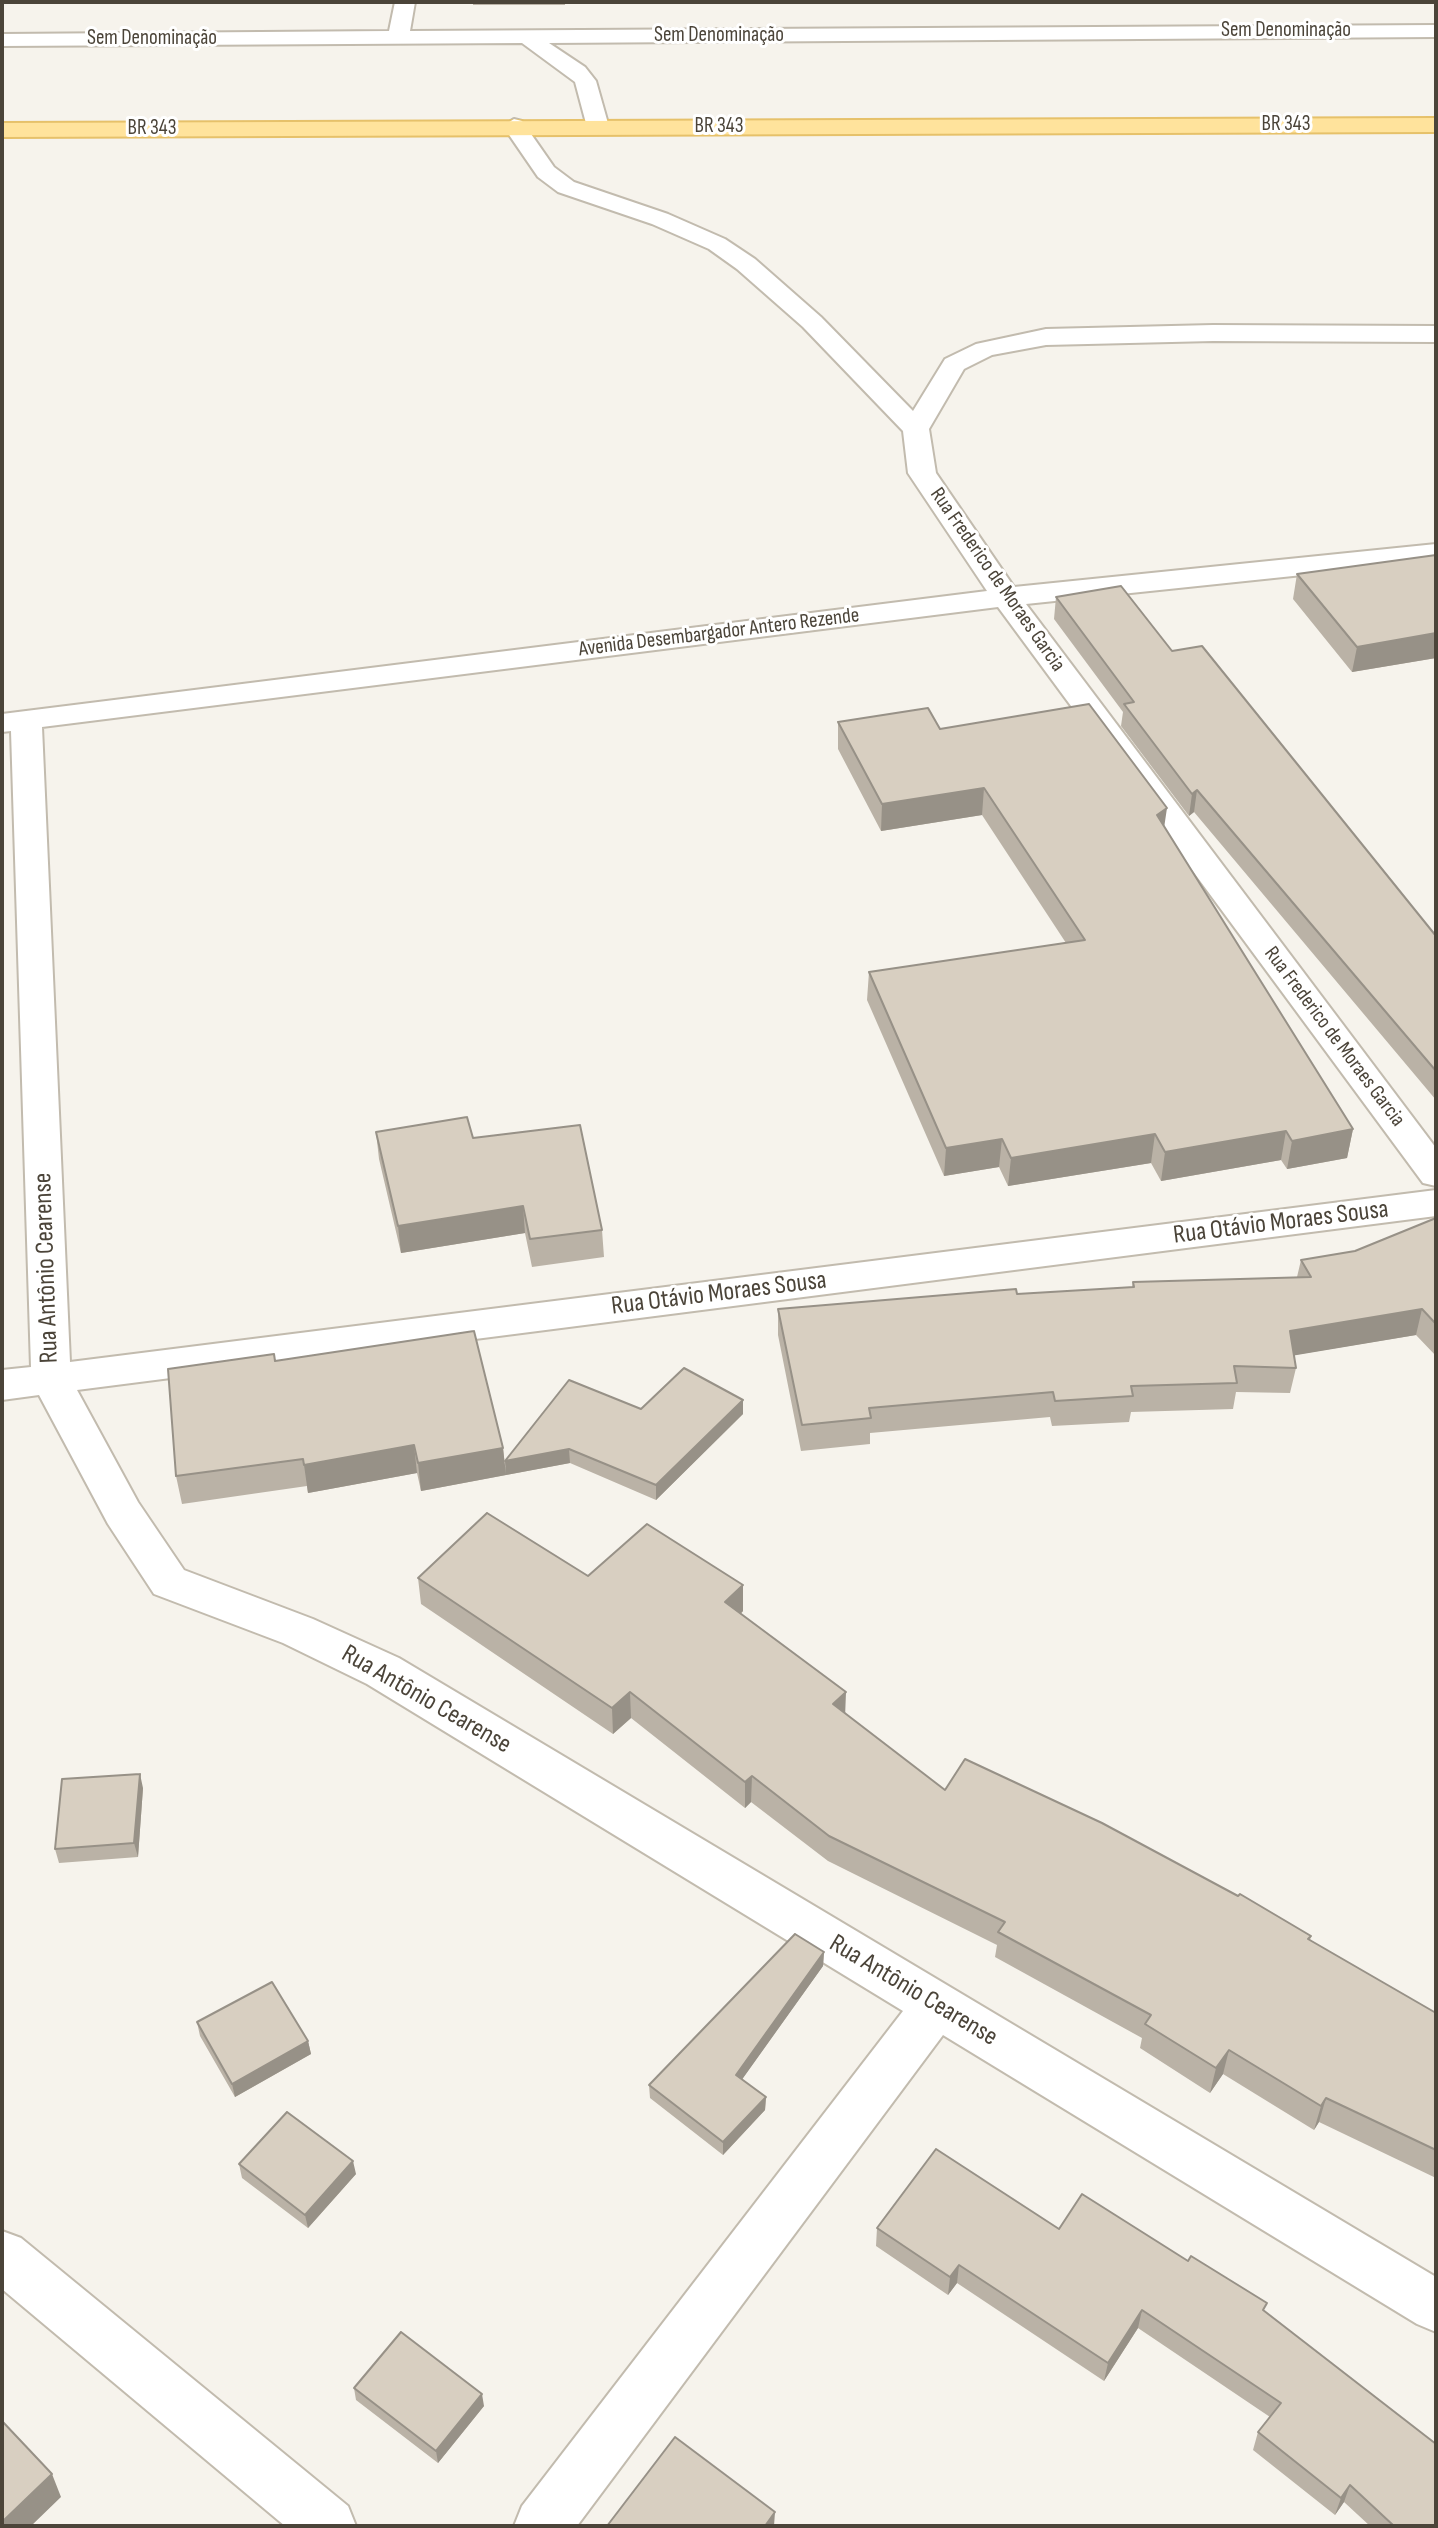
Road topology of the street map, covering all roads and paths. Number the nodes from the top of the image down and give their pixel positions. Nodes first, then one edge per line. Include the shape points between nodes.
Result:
1 (405, 2) edge
2 (1436, 31) edge
3 (527, 37) junction
4 (397, 38) junction
5 (2, 40) edge
6 (1436, 125) edge
7 (514, 126) junction
8 (598, 127) junction
9 (2, 131) edge
10 (1436, 334) edge
11 (916, 429) junction
12 (1436, 552) edge
13 (1006, 597) junction
14 (14, 722) edge
15 (1436, 1174) edge
16 (1436, 1203) edge
17 (51, 1379) junction
18 (2, 1385) edge
19 (937, 2005) junction
20 (2, 2256) edge
21 (1436, 2306) edge
22 (328, 2526) edge
23 (542, 2526) edge

1 - 4 street
2 - 3 street, Sem Denominação
3 - 4 street, Sem Denominação
3 - 8 street via 586,81
4 - 5 street, Sem Denominação
6 - 8 main road, BR 343
7 - 8 main road, BR 343
7 - 9 main road, BR 343
7 - 11 street via 546,172 566,187 660,219 717,244 746,264 811,322
10 - 11 street via 1046,337 985,349 954,364
11 - 13 street, Rua Frederico de Moraes Garcia via 922,473
12 - 13 street, Avenida Desembargador Antero Rezende
13 - 14 street, Avenida Desembargador Antero Rezende
13 - 15 street, Rua Frederico de Moraes Garcia
14 - 17 street, Rua Antônio Cearense
16 - 17 street, Rua Otávio Moraes Sousa
17 - 18 street, Rua Otávio Moraes Sousa
17 - 19 street, Rua Antônio Cearense via 123,1513 169,1582 298,1631 383,1671
19 - 21 street, Rua Antônio Cearense
19 - 23 street
20 - 22 street

